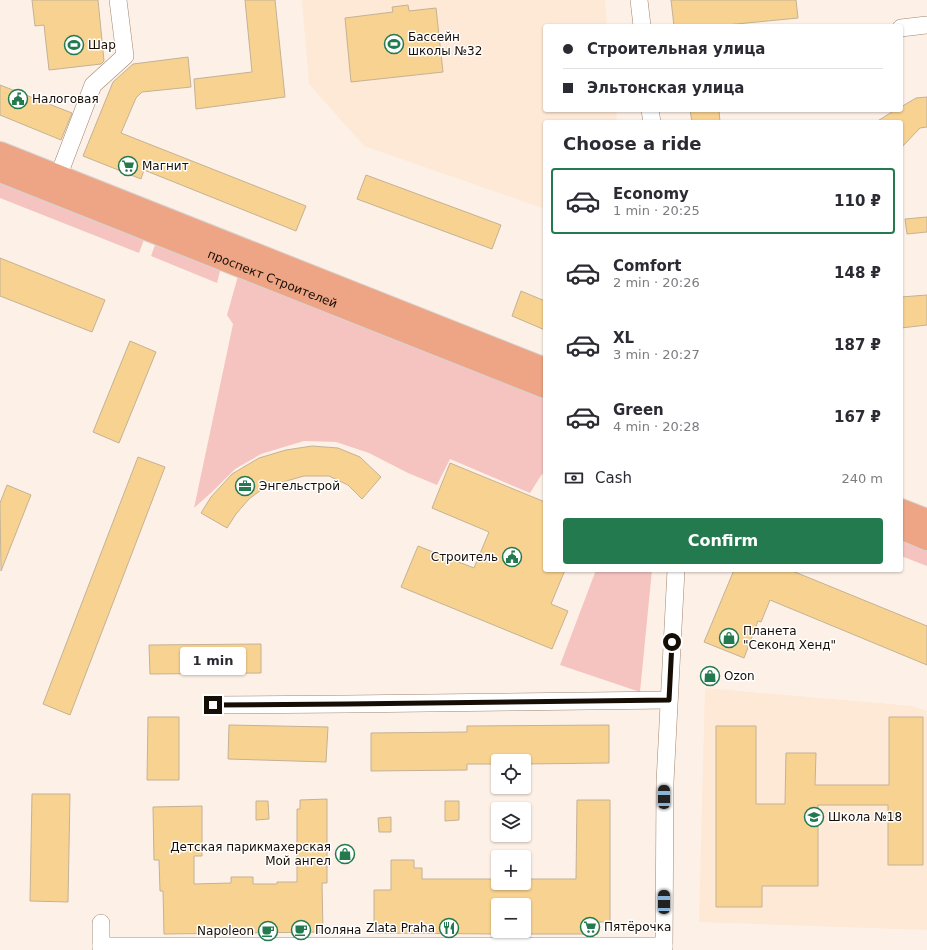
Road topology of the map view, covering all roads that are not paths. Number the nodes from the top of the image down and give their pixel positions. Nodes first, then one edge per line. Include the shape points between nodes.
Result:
1 (118, 0) edge
2 (639, 0) edge
3 (642, 24) edge
4 (927, 25) edge
5 (903, 28) edge
6 (0, 154) edge
7 (0, 171) edge
8 (58, 177) junction
9 (543, 368) edge
10 (543, 386) edge
11 (903, 511) edge
12 (927, 520) edge
13 (903, 529) edge
14 (927, 539) edge
15 (676, 572) edge
16 (669, 700) junction
17 (213, 705) dead end
18 (102, 923) dead end
19 (101, 948) edge
20 (351, 948) edge
21 (664, 948) edge

1 - 8 street via 125,56 93,85
2 - 3 street
4 - 5 street
6 - 8 main road, проспект Строителей
7 - 10 main road, проспект Строителей
8 - 9 main road, проспект Строителей
11 - 12 main road
13 - 14 main road
15 - 16 street
16 - 17 street
16 - 21 street via 664,782
18 - 19 street
19 - 20 street
20 - 21 street

